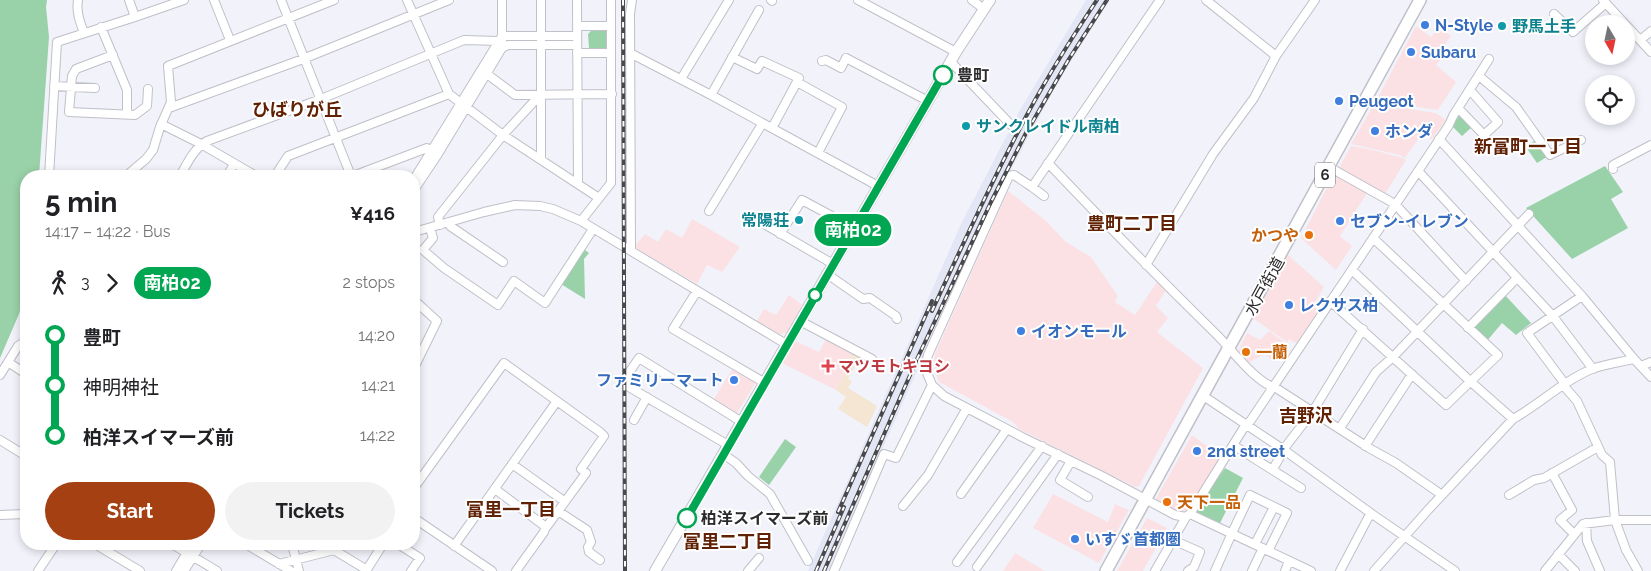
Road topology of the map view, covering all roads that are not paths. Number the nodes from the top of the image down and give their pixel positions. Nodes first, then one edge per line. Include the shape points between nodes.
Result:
1 (78, 0) edge
2 (129, 0) edge
3 (184, 0) edge
4 (214, 0) edge
5 (281, 0) edge
6 (334, 0) edge
7 (407, 0) edge
8 (449, 0) edge
9 (502, 0) edge
10 (541, 0) edge
11 (577, 0) edge
12 (611, 0) edge
13 (632, 0) edge
14 (729, 0) edge
15 (858, 0) edge
16 (972, 0) edge
17 (1160, 0) edge
18 (1206, 0) edge
19 (1315, 0) edge
20 (1416, 2) edge
21 (1605, 2) edge
22 (167, 3) edge
23 (987, 4) edge
24 (759, 10) dead end
25 (414, 14) junction
26 (1554, 14) dead end
27 (1617, 15) edge
28 (135, 17) junction
29 (288, 18) junction
30 (577, 26) junction
31 (611, 26) junction
32 (101, 27) junction
33 (1651, 31) edge
34 (84, 33) junction
35 (1635, 34) edge
36 (541, 36) junction
37 (230, 40) junction
38 (1640, 40) junction
39 (501, 41) junction
40 (540, 44) junction
41 (577, 45) junction
42 (956, 52) junction
43 (1651, 52) edge
44 (611, 53) junction
45 (630, 53) junction
46 (431, 54) junction
47 (113, 55) junction
48 (1276, 56) junction
49 (732, 57) junction
50 (304, 59) junction
51 (1490, 59) dead end
52 (822, 61) dead end
53 (951, 62) junction
54 (484, 71) junction
55 (1479, 76) junction
56 (681, 79) junction
57 (797, 82) junction
58 (54, 86) junction
59 (71, 86) junction
60 (95, 88) dead end
61 (148, 89) dead end
62 (1470, 90) junction
63 (449, 94) junction
64 (612, 94) junction
65 (710, 94) junction
66 (540, 95) junction
67 (578, 95) junction
68 (321, 99) junction
69 (928, 101) junction
70 (464, 105) junction
71 (169, 108) junction
72 (1458, 108) junction
73 (127, 114) junction
74 (161, 124) junction
75 (762, 124) junction
76 (1011, 125) dead end
77 (772, 128) junction
78 (503, 135) junction
79 (336, 138) junction
80 (1439, 139) junction
81 (1582, 140) dead end
82 (201, 144) junction
83 (1651, 145) edge
84 (435, 152) junction
85 (818, 153) junction
86 (541, 159) junction
87 (1048, 163) junction
88 (234, 164) junction
89 (1329, 167) junction
90 (1613, 169) dead end
91 (49, 170) edge
92 (133, 170) edge
93 (184, 170) edge
94 (230, 170) edge
95 (245, 170) edge
96 (279, 170) edge
97 (349, 170) edge
98 (368, 170) edge
99 (420, 171) edge
100 (1418, 171) junction
101 (420, 179) edge
102 (578, 184) junction
103 (878, 186) junction
104 (1032, 187) junction
105 (1044, 196) dead end
106 (599, 198) junction
107 (1395, 204) junction
108 (708, 210) dead end
109 (1529, 214) dead end
110 (581, 221) junction
111 (759, 221) dead end
112 (449, 222) junction
113 (440, 225) junction
114 (1517, 227) junction
115 (430, 228) junction
116 (854, 228) junction
117 (593, 229) junction
118 (420, 230) edge
119 (780, 234) junction
120 (1373, 238) junction
121 (631, 251) junction
122 (1493, 252) junction
123 (503, 262) dead end
124 (833, 264) junction
125 (1146, 265) junction
126 (1352, 270) junction
127 (828, 274) junction
128 (1517, 278) junction
129 (1466, 281) junction
130 (697, 291) junction
131 (1582, 296) junction
132 (1330, 300) junction
133 (1443, 305) junction
134 (420, 306) edge
135 (1552, 315) junction
136 (897, 319) dead end
137 (800, 322) junction
138 (1468, 328) junction
139 (1363, 329) junction
140 (1417, 331) junction
141 (786, 344) junction
142 (20, 345) edge
143 (1229, 349) junction
144 (422, 354) joint
145 (1393, 356) junction
146 (420, 358) edge
147 (872, 359) dead end
148 (1634, 359) junction
149 (8, 362) junction
150 (1651, 362) edge
151 (1641, 366) junction
152 (1593, 369) junction
153 (20, 370) edge
154 (1412, 374) junction
155 (0, 375) edge
156 (1651, 377) edge
157 (1470, 382) junction
158 (764, 383) junction
159 (1564, 384) junction
160 (932, 385) junction
161 (1273, 387) junction
162 (1202, 395) junction
163 (647, 397) junction
164 (557, 401) junction
165 (967, 408) junction
166 (1313, 411) junction
167 (1513, 419) junction
168 (634, 420) dead end
169 (742, 422) junction
170 (1247, 424) junction
171 (1340, 428) junction
172 (1007, 429) junction
173 (0, 440) edge
174 (1233, 445) junction
175 (1042, 446) junction
176 (1366, 446) junction
177 (1598, 447) junction
178 (726, 449) junction
179 (1284, 450) junction
180 (20, 452) edge
181 (1058, 454) junction
182 (1071, 461) junction
183 (512, 464) junction
184 (1273, 469) junction
185 (1552, 474) junction
186 (420, 480) edge
187 (1301, 488) dead end
188 (495, 489) junction
189 (961, 494) dead end
190 (1442, 495) junction
191 (1509, 495) dead end
192 (1088, 498) dead end
193 (1145, 500) junction
194 (564, 501) junction
195 (902, 506) dead end
196 (1274, 507) junction
197 (558, 511) junction
198 (20, 514) edge
199 (1372, 514) junction
200 (0, 515) edge
201 (1188, 516) junction
202 (1615, 520) junction
203 (1651, 520) edge
204 (420, 522) edge
205 (1586, 523) junction
206 (546, 527) junction
207 (1232, 533) junction
208 (1574, 534) junction
209 (1405, 536) junction
210 (1173, 540) junction
211 (1255, 544) junction
212 (454, 546) junction
213 (1266, 549) junction
214 (52, 550) edge
215 (105, 550) edge
216 (182, 550) edge
217 (191, 550) edge
218 (195, 550) edge
219 (256, 550) edge
220 (294, 550) edge
221 (324, 550) edge
222 (337, 550) edge
223 (379, 550) edge
224 (407, 550) edge
225 (1558, 554) junction
226 (190, 555) junction
227 (759, 558) dead end
228 (296, 559) junction
229 (600, 560) dead end
230 (808, 561) dead end
231 (1290, 561) junction
232 (957, 562) dead end
233 (279, 564) junction
234 (977, 567) dead end
235 (415, 569) edge
236 (38, 571) edge
237 (140, 571) edge
238 (176, 571) edge
239 (184, 571) edge
240 (217, 571) edge
241 (291, 571) edge
242 (299, 571) edge
243 (367, 571) edge
244 (492, 571) edge
245 (516, 571) edge
246 (655, 571) edge
247 (748, 571) edge
248 (834, 571) edge
249 (1106, 571) edge
250 (1155, 571) edge
251 (1188, 571) edge
252 (1215, 571) edge
253 (1252, 571) edge
254 (1285, 571) edge
255 (1311, 571) edge
256 (1340, 571) edge
257 (1374, 571) edge
258 (1455, 571) edge
259 (1545, 571) edge
260 (1576, 571) edge
261 (1600, 571) edge
262 (1638, 571) edge

1 - 34 street via 78,16
2 - 28 street
3 - 22 street
4 - 37 street
5 - 29 street
6 - 29 street
7 - 25 street
8 - 25 street
9 - 39 street
10 - 36 street
11 - 30 street
12 - 31 street
13 - 45 street
14 - 56 street
15 - 42 street
16 - 23 street
17 - 87 street
18 - 48 street
19 - 48 street
20 - 89 highway, 水戸街道 / 6
21 - 26 street via 1573,32
21 - 27 street
22 - 28 street
23 - 42 main road
24 - 49 street
25 - 46 street
25 - 50 street
28 - 32 street
29 - 37 street
29 - 50 street
30 - 31 street
30 - 41 street
31 - 44 street
32 - 34 street
32 - 47 street
33 - 38 street
34 - 58 street via 57,42
35 - 38 street
36 - 39 street
36 - 40 street
36 - 41 street
37 - 71 street via 168,66
38 - 43 street
39 - 40 street via 508,45
39 - 46 street via 464,40
39 - 54 street
40 - 41 street
40 - 66 street
41 - 44 street
41 - 67 street
42 - 53 main road
44 - 64 street
45 - 56 street
45 - 121 street
46 - 63 street
46 - 68 street
47 - 59 street via 76,69
47 - 73 street via 127,90
48 - 125 street via 1254,98 1213,154
49 - 57 street via 756,70 762,61 799,78
49 - 65 street
50 - 68 street
50 - 71 street
51 - 55 street
52 - 69 street via 841,68 846,58
53 - 69 main road
53 - 76 street
54 - 66 street via 514,94
54 - 70 street
55 - 62 street
55 - 81 street via 1516,107 1550,155
56 - 65 street
57 - 77 street
57 - 85 street via 842,107
58 - 59 street
58 - 91 street
59 - 60 street
59 - 73 street via 70,112
61 - 73 street via 147,106 135,115
62 - 72 street
62 - 72 street via 1498,122 1484,135
63 - 70 street
63 - 79 street
64 - 67 street
64 - 106 street via 611,183
65 - 75 street
66 - 67 street
66 - 78 street
66 - 86 street
67 - 102 street
68 - 79 street
68 - 82 street
69 - 103 main road
70 - 78 street
70 - 84 street
71 - 74 street
72 - 80 street
74 - 82 street
74 - 92 street via 153,150
75 - 77 street
75 - 108 street
77 - 85 street
78 - 86 street
78 - 113 street via 438,217
79 - 96 street via 288,156
79 - 97 street
80 - 100 street
80 - 114 street
82 - 88 street
82 - 93 street
83 - 90 street via 1613,165
84 - 98 street via 427,148
84 - 99 street
84 - 101 street
85 - 103 street
86 - 102 street
87 - 104 street
87 - 125 street
88 - 94 street
88 - 95 street
89 - 107 street
89 - 143 highway, 水戸街道 / 6
100 - 107 street
100 - 122 street
102 - 106 street
103 - 116 main road
104 - 105 street
104 - 160 street via 1014,175 1009,176 928,355 927,373
106 - 110 street
107 - 120 street
107 - 129 street
109 - 114 street
110 - 112 street via 553,209 527,205
110 - 117 street
111 - 119 street
112 - 113 street
112 - 123 street via 450,226
113 - 115 street
114 - 122 street
114 - 131 street
115 - 117 street via 433,238 423,250 498,305 514,281 545,303
115 - 118 street
116 - 119 street via 802,200
116 - 124 main road
117 - 121 street
119 - 124 street
120 - 126 street
120 - 133 street
121 - 130 street
122 - 128 street
122 - 129 street
124 - 127 main road
125 - 143 street
126 - 132 street
126 - 140 street
127 - 136 street via 863,299 870,298
127 - 137 main road
128 - 135 street
128 - 138 street
129 - 133 street
130 - 141 street
130 - 158 street via 673,329
131 - 135 street
131 - 148 street
132 - 139 street
132 - 161 street
133 - 138 street
133 - 140 street
134 - 144 street via 437,322
135 - 152 street
135 - 159 street via 1527,333
137 - 141 main road
137 - 147 street
138 - 157 street via 1498,355
139 - 145 street
139 - 166 street
140 - 145 street
140 - 157 street
141 - 158 main road
142 - 149 street
143 - 161 street via 1263,382
143 - 162 highway, 水戸街道 / 6
144 - 146 street
145 - 154 street
145 - 171 street via 1376,372
148 - 151 street
148 - 152 street
149 - 153 street
149 - 155 street
150 - 151 street
151 - 156 street
152 - 159 street
154 - 157 street via 1446,405
154 - 176 street
157 - 167 street
158 - 169 main road
159 - 167 street
159 - 177 street via 1577,401
160 - 165 street via 944,396
160 - 248 street via 896,458 884,454
161 - 166 street
161 - 170 street
162 - 170 street
162 - 193 highway, 水戸街道 / 6
163 - 168 street
163 - 169 street via 629,387 628,374 639,358
163 - 178 street
164 - 183 street
164 - 186 street via 504,363
164 - 194 street via 604,436 581,469 586,473
165 - 172 street
165 - 195 street via 928,475
166 - 171 street
166 - 179 street
167 - 190 street
169 - 178 main road
170 - 174 street
170 - 179 street
171 - 176 street
172 - 175 street
172 - 189 street
173 - 180 street
174 - 184 street
174 - 201 street
175 - 181 street
175 - 232 street
176 - 190 street
177 - 185 street
177 - 202 street via 1610,462
178 - 230 street via 748,476 770,494
178 - 246 main road
179 - 184 street
179 - 199 street
181 - 182 street
181 - 234 street
182 - 192 street via 1060,480
182 - 193 street
183 - 188 street
183 - 194 street
184 - 187 street
185 - 191 street via 1534,480
185 - 208 street via 1572,510 1560,520
188 - 206 street
188 - 212 street
190 - 209 street
193 - 201 street via 1175,515
193 - 249 highway, 水戸街道 / 6
194 - 197 street
196 - 207 street via 1250,495
196 - 211 street
196 - 213 street via 1287,513
197 - 206 street
197 - 229 street via 587,530 591,542 589,552
198 - 200 street
199 - 209 street
199 - 256 street
201 - 207 street
201 - 210 street
202 - 203 street
202 - 205 street
202 - 262 street
204 - 212 street
205 - 208 street
205 - 261 street via 1587,541
206 - 245 street
207 - 211 street
207 - 252 street
208 - 225 street
209 - 257 street
209 - 258 street
210 - 250 street
210 - 251 street via 1200,552 1194,567
211 - 213 street
212 - 244 street
213 - 231 street
213 - 253 street
214 - 236 street
215 - 237 street
216 - 226 street
217 - 226 street
218 - 226 street
219 - 233 street
220 - 228 street
221 - 228 street
222 - 243 street
223 - 243 street
224 - 235 street via 420,558
225 - 259 street
225 - 260 street
226 - 238 street
226 - 239 street
226 - 240 street
227 - 247 street
228 - 233 street
228 - 242 street
231 - 254 street
231 - 255 street
233 - 241 street

